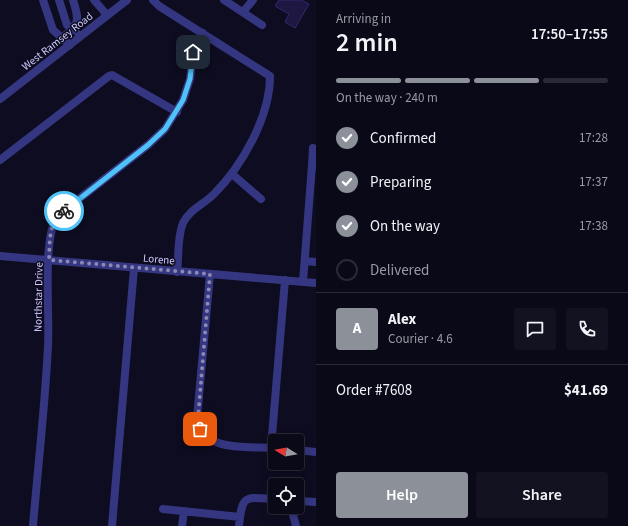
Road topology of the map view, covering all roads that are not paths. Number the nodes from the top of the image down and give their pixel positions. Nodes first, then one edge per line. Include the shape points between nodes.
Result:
1 (43, 0) edge
2 (59, 0) edge
3 (73, 0) edge
4 (94, 0) edge
5 (127, 0) edge
6 (153, 0) edge
7 (224, 0) edge
8 (253, 0) edge
9 (244, 12) junction
10 (107, 15) junction
11 (262, 25) dead end
12 (73, 29) junction
13 (202, 33) junction
14 (81, 35) junction
15 (62, 38) junction
16 (70, 45) junction
17 (0, 99) edge
18 (177, 112) junction
19 (316, 149) edge
20 (0, 160) edge
21 (314, 165) edge
22 (232, 174) junction
23 (260, 199) dead end
24 (0, 256) edge
25 (49, 260) junction
26 (305, 261) junction
27 (316, 262) edge
28 (134, 268) junction
29 (177, 272) junction
30 (210, 274) junction
31 (285, 280) junction
32 (303, 282) junction
33 (316, 283) edge
34 (274, 434) edge
35 (268, 448) edge
36 (304, 451) edge
37 (316, 452) edge
38 (268, 499) edge
39 (304, 501) edge
40 (316, 502) edge
41 (163, 509) dead end
42 (184, 511) junction
43 (293, 514) edge
44 (240, 517) junction
45 (33, 526) edge
46 (112, 526) edge
47 (182, 526) edge
48 (239, 526) edge
49 (296, 526) edge

1 - 15 street via 53,30
2 - 12 street via 67,25
3 - 12 street via 78,18
4 - 10 street
5 - 10 street, West Ramsey Road
6 - 13 street
7 - 9 street
8 - 9 street
9 - 11 street
10 - 14 street, West Ramsey Road
12 - 14 street
12 - 15 street
13 - 18 street, Northstar Drive via 193,52 187,90
13 - 22 street via 270,76 261,118 246,152
14 - 16 street, West Ramsey Road
15 - 16 street
16 - 17 street, West Ramsey Road
18 - 20 street via 112,75 108,76
18 - 25 street, Northstar Drive via 158,136 57,216 50,234
19 - 21 street via 313,148
21 - 26 street
22 - 23 street
22 - 29 street via 212,197 183,223
24 - 25 street, Lorene
25 - 28 street, Lorene
25 - 45 street, Northstar Drive via 48,346
26 - 27 street
26 - 32 street
28 - 29 street, Lorene
28 - 46 street
29 - 30 street, Lorene
30 - 31 street, Lorene
30 - 35 street via 198,418 200,429 207,439 229,445
31 - 32 street, Lorene
31 - 34 street
32 - 33 street, Lorene
36 - 37 street
38 - 44 street via 245,500 241,505
39 - 40 street
41 - 42 street
42 - 44 street
42 - 47 street
43 - 49 street
44 - 48 street

